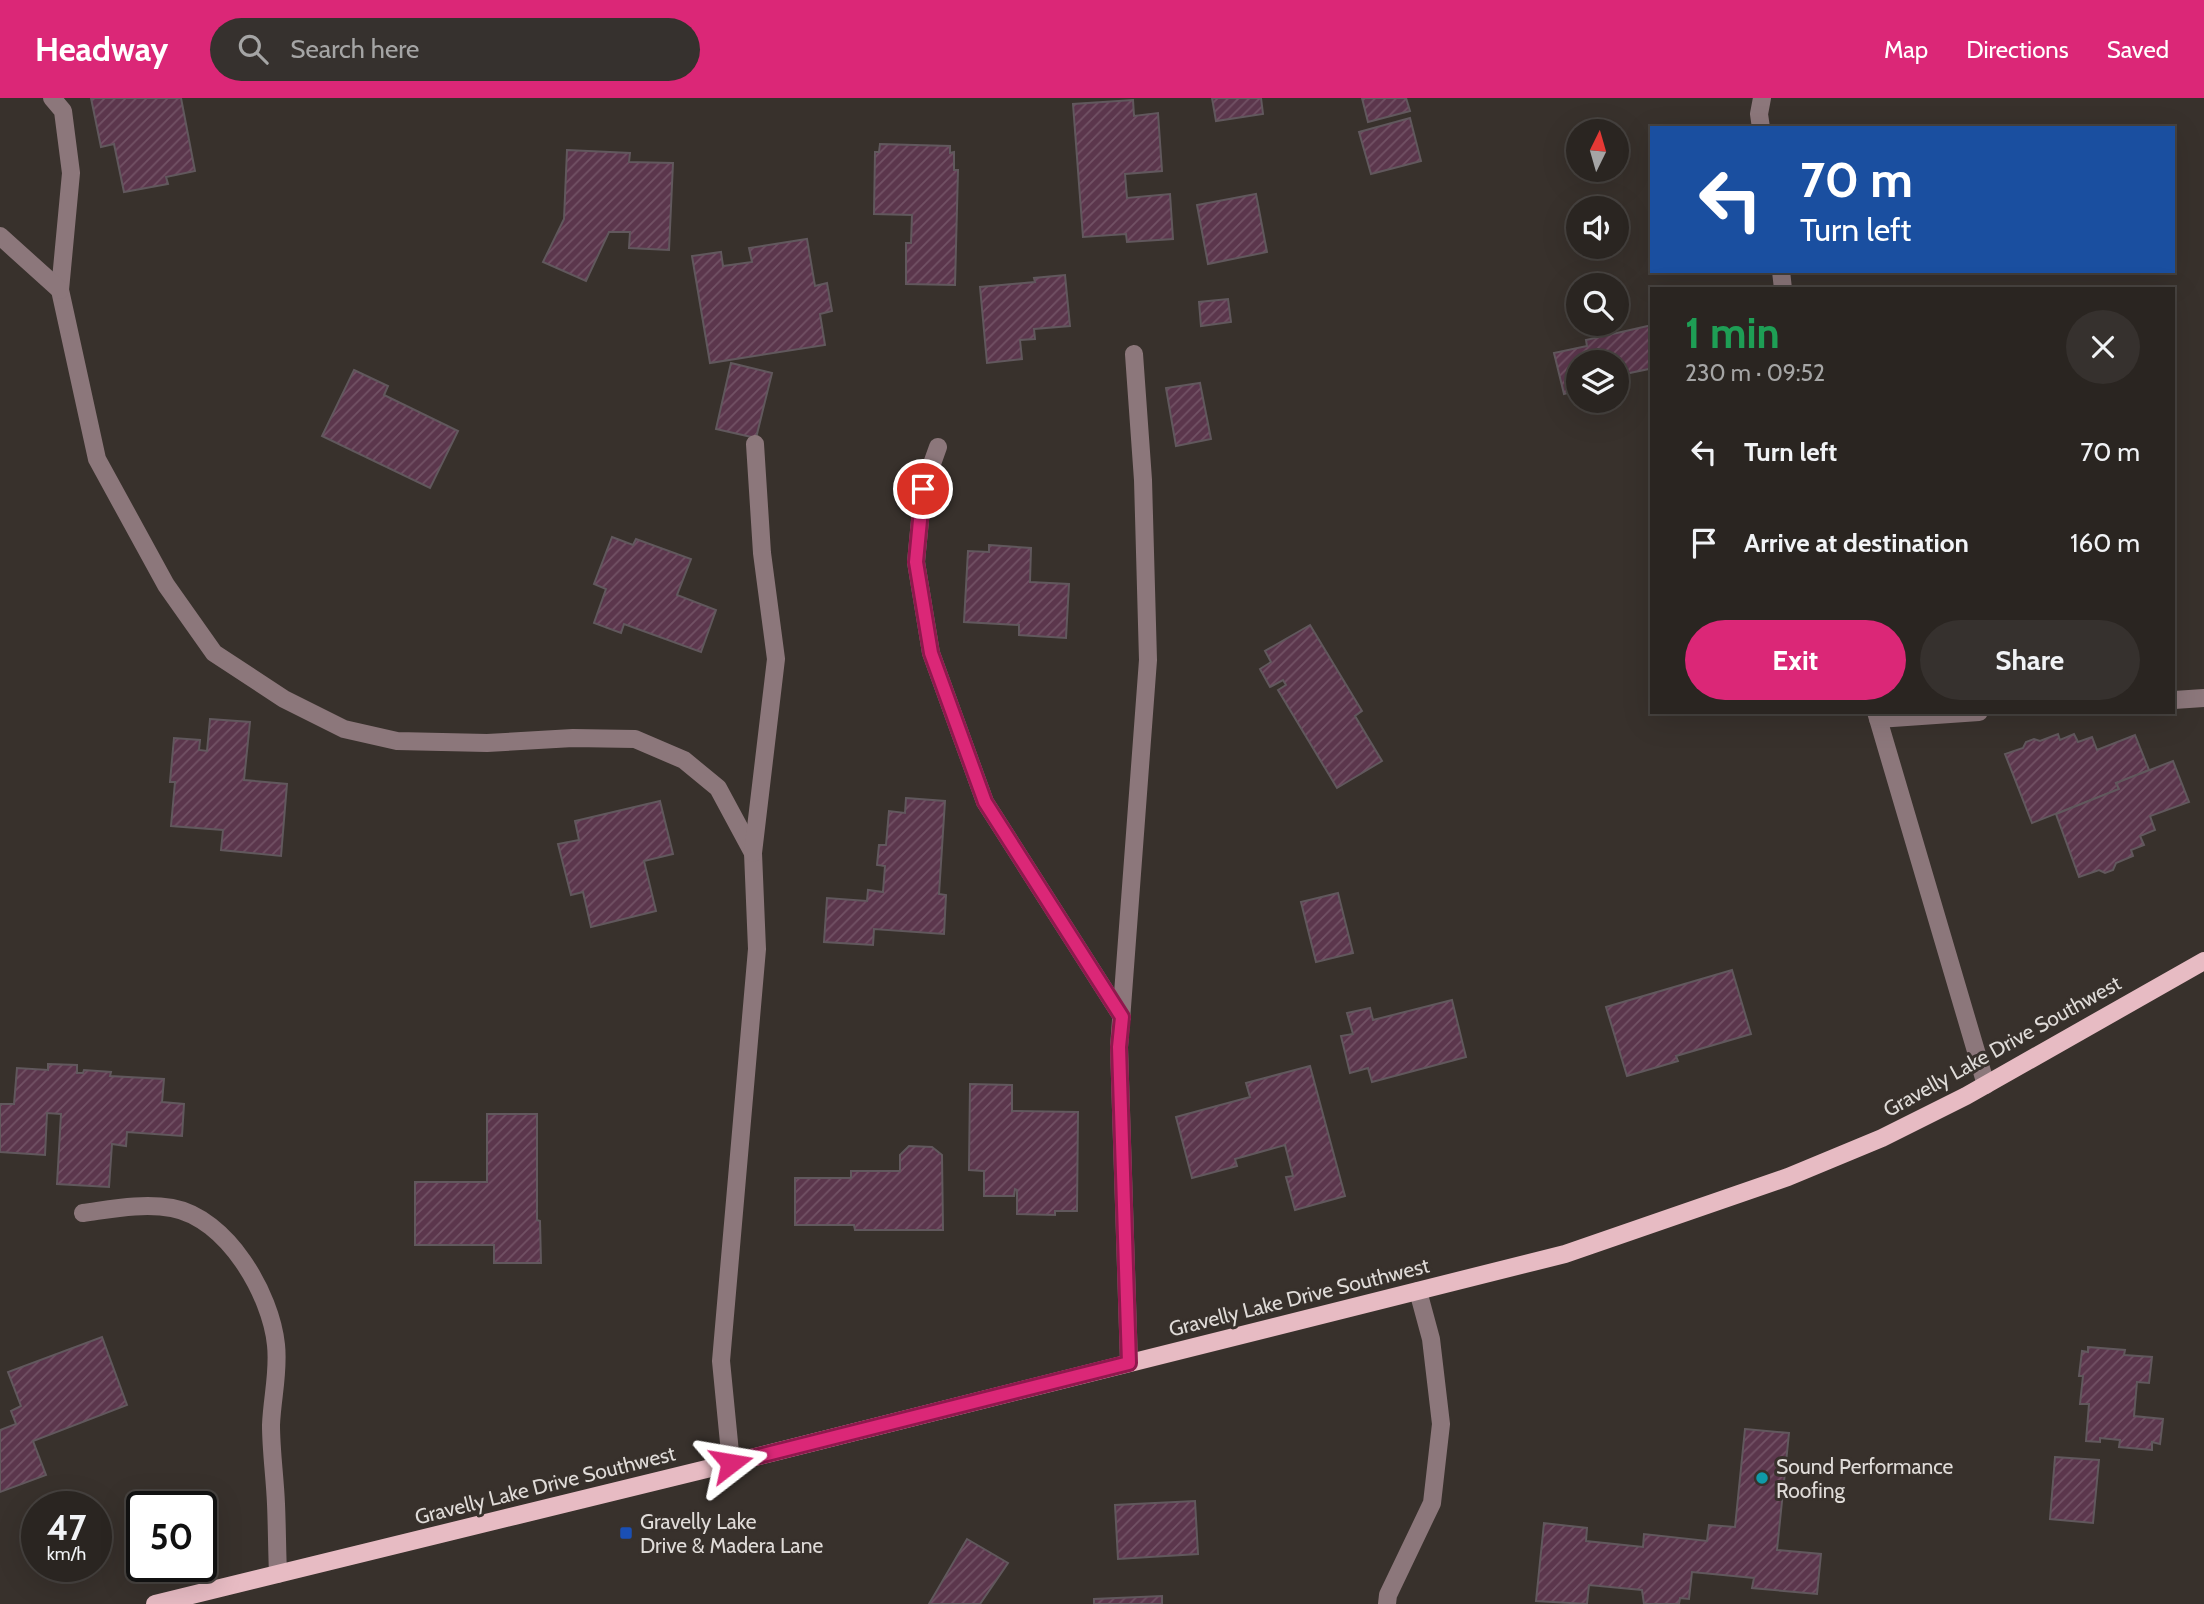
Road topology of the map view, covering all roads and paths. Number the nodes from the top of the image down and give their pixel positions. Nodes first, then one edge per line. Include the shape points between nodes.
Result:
1 (52, 98) edge
2 (1762, 98) edge
3 (1762, 126) edge
4 (0, 236) edge
5 (60, 290) junction
6 (1134, 354) dead end
7 (755, 444) dead end
8 (939, 447) dead end
9 (2204, 698) edge
10 (2175, 700) edge
11 (1911, 714) edge
12 (1877, 715) edge
13 (752, 853) junction
14 (2204, 961) edge
15 (1122, 1017) junction
16 (1986, 1085) junction
17 (83, 1213) dead end
18 (1418, 1291) junction
19 (1129, 1363) junction
20 (731, 1463) junction
21 (278, 1574) junction
22 (216, 1596) edge
23 (155, 1604) edge
24 (1387, 1604) edge

1 - 5 street via 63,111 71,173
2 - 3 street
4 - 5 street
5 - 13 street via 97,459 166,584 214,653 284,699 344,729 397,741 635,739 684,760 718,788
6 - 15 street via 1148,660
7 - 13 street via 762,553 776,659
8 - 15 street via 923,489 916,562 931,653 985,802
9 - 10 street
11 - 12 street
12 - 16 street
13 - 20 street via 757,949 721,1361
14 - 16 main road, Gravelly Lake Drive Southwest
15 - 19 street via 1119,1047
16 - 18 main road, Gravelly Lake Drive Southwest via 1882,1138 1788,1177 1565,1254
17 - 21 street via 138,1205 175,1209 204,1223 231,1245 253,1277 270,1314 276,1345 271,1423
18 - 19 main road, Gravelly Lake Drive Southwest
18 - 24 street via 1430,1339 1441,1424 1432,1503
19 - 20 main road, Gravelly Lake Drive Southwest
20 - 21 main road, Gravelly Lake Drive Southwest
21 - 22 main road, Gravelly Lake Drive Southwest
22 - 23 main road, Gravelly Lake Drive Southwest

